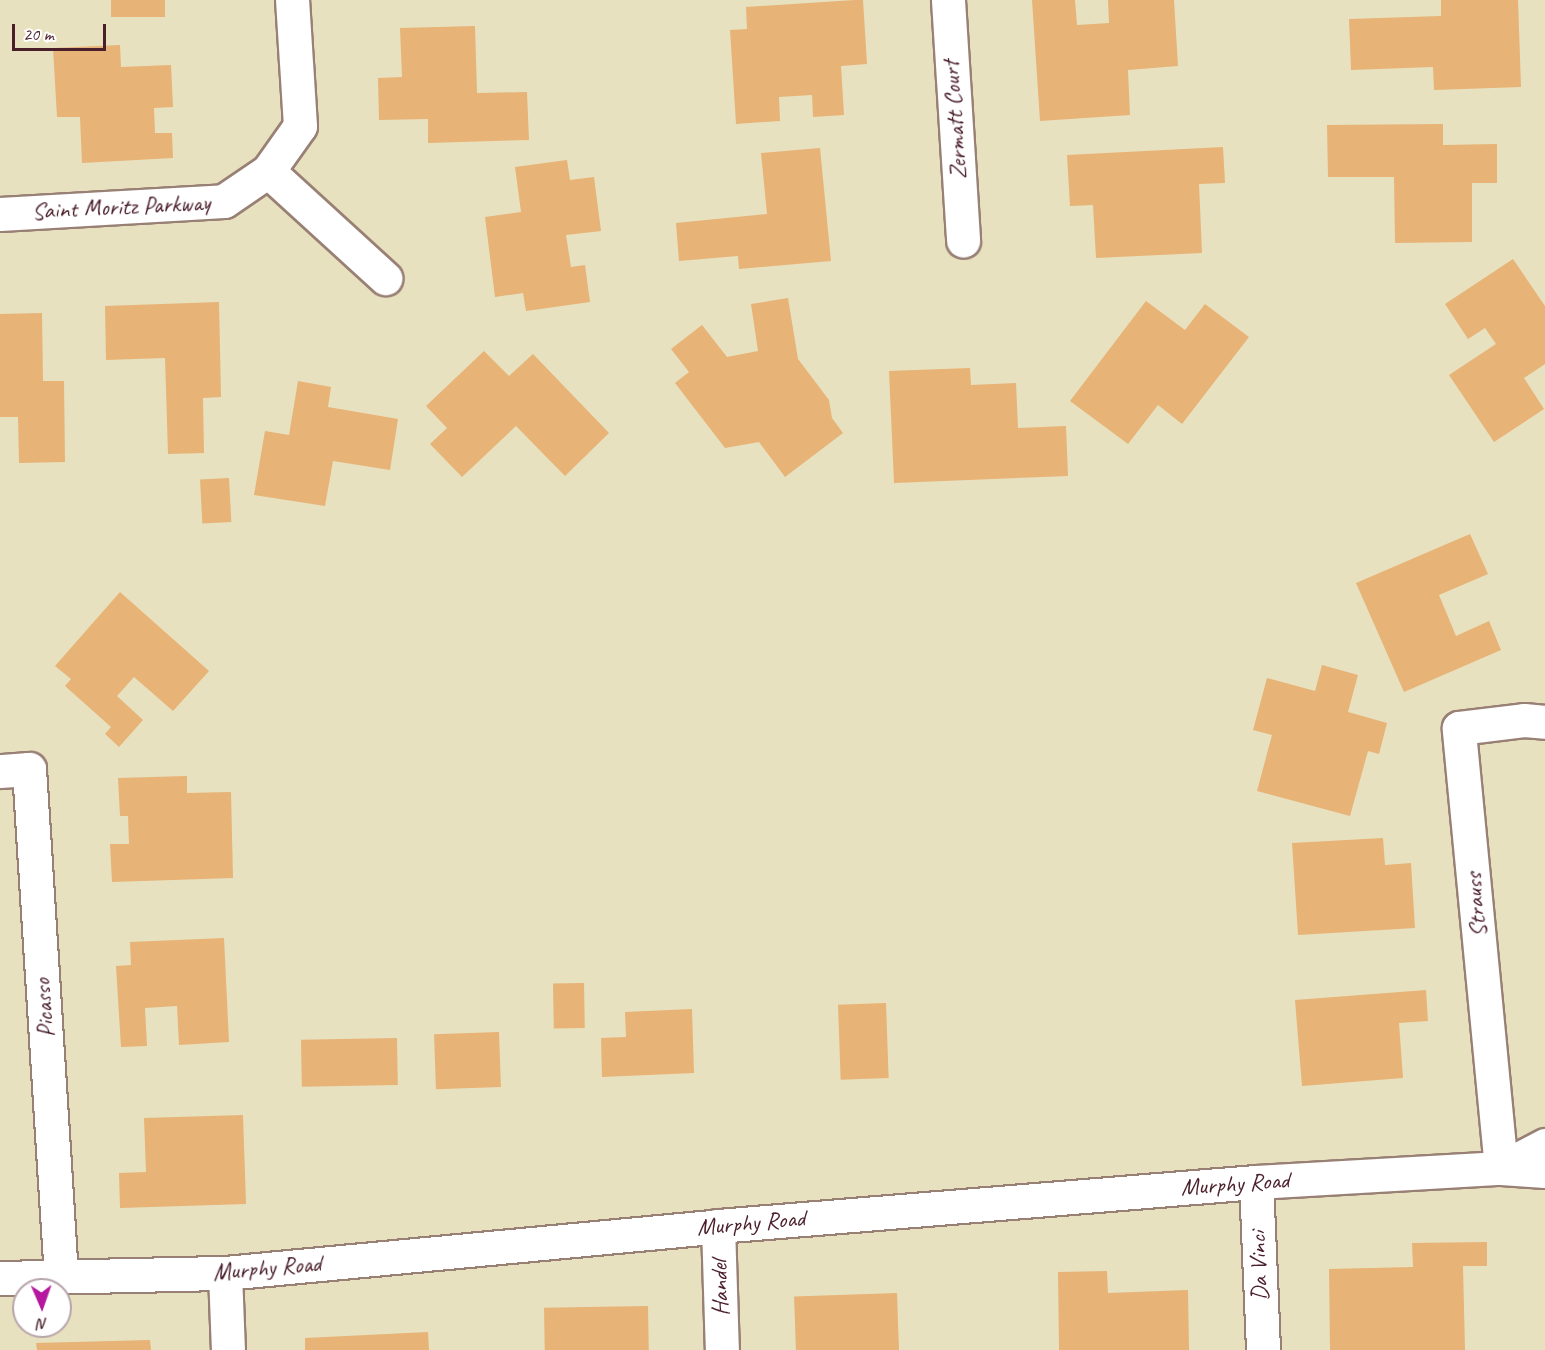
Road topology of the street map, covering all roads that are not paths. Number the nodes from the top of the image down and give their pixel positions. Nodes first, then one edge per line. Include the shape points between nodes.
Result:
1 (292, 0) edge
2 (948, 0) edge
3 (268, 171) junction
4 (0, 214) edge
5 (963, 241) dead end
6 (385, 278) dead end
7 (1545, 722) edge
8 (0, 771) edge
9 (1545, 1145) edge
10 (1501, 1168) junction
11 (1545, 1171) edge
12 (1256, 1182) junction
13 (718, 1226) junction
14 (225, 1273) junction
15 (61, 1276) junction
16 (0, 1278) edge
17 (228, 1350) edge
18 (723, 1350) edge
19 (1263, 1350) edge

1 - 3 street, Saint Moritz Parkway via 300,126
2 - 5 street, Zermatt Court
3 - 4 street, Saint Moritz Parkway via 224,201
3 - 6 street
7 - 10 street, Strauss via 1524,720 1459,728
8 - 15 street, Picasso via 29,770
9 - 10 street, Murphy Road
10 - 11 street, Murphy Road
10 - 12 street, Murphy Road
12 - 13 street, Murphy Road
12 - 19 street, Da Vinci
13 - 14 street, Murphy Road
13 - 18 street, Handel
14 - 15 street, Murphy Road
14 - 17 street
15 - 16 street, Murphy Road

